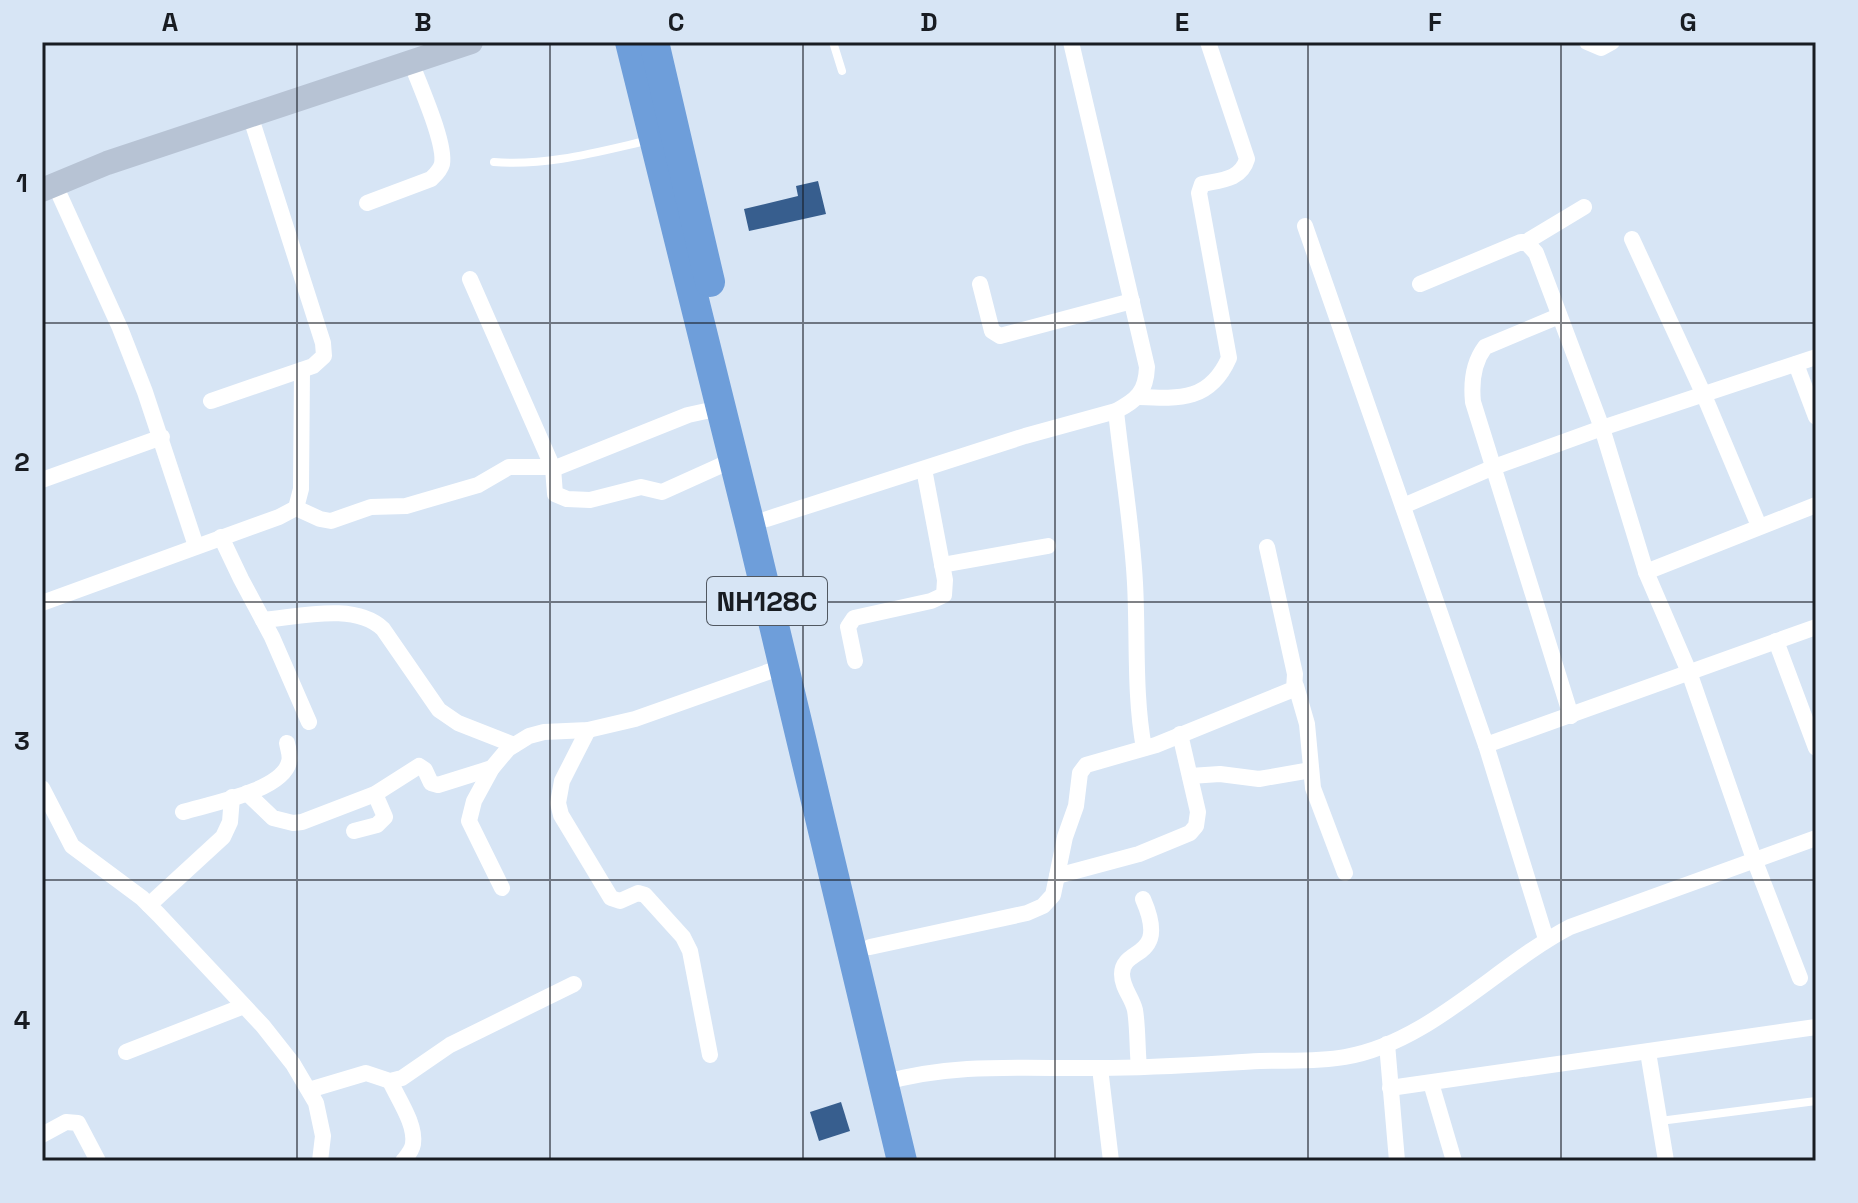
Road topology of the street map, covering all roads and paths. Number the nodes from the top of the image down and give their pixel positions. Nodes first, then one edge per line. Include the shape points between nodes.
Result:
1 (471, 42) edge
2 (630, 42) edge
3 (654, 42) edge
4 (833, 42) edge
5 (1071, 42) edge
6 (1208, 42) edge
7 (1587, 42) edge
8 (1612, 42) edge
9 (411, 62) junction
10 (842, 71) dead end
11 (250, 115) junction
12 (655, 139) junction
13 (494, 162) dead end
14 (48, 187) edge
15 (367, 203) dead end
16 (1584, 207) dead end
17 (1305, 226) dead end
18 (1632, 239) dead end
19 (1526, 242) junction
20 (470, 279) dead end
21 (980, 284) dead end
22 (1420, 284) dead end
23 (1132, 301) junction
24 (1559, 316) junction
25 (1816, 357) edge
26 (1796, 364) junction
27 (302, 370) junction
28 (1703, 393) junction
29 (1138, 397) junction
30 (211, 401) dead end
31 (720, 408) junction
32 (1116, 411) junction
33 (1816, 417) edge
34 (1602, 428) junction
35 (162, 437) junction
36 (733, 460) junction
37 (1494, 467) junction
38 (553, 468) junction
39 (924, 469) junction
40 (42, 480) edge
41 (1816, 505) edge
42 (1403, 506) junction
43 (296, 508) junction
44 (767, 519) junction
45 (1759, 526) junction
46 (221, 537) junction
47 (196, 546) junction
48 (1048, 546) dead end
49 (1267, 547) dead end
50 (942, 565) junction
51 (1646, 572) junction
52 (42, 603) edge
53 (263, 620) junction
54 (1816, 627) edge
55 (1776, 641) junction
56 (855, 661) dead end
57 (782, 667) junction
58 (1689, 672) junction
59 (1296, 686) junction
60 (1571, 716) junction
61 (309, 722) dead end
62 (588, 730) junction
63 (1180, 734) junction
64 (287, 743) dead end
65 (514, 745) junction
66 (1486, 745) junction
67 (1144, 748) junction
68 (1816, 748) edge
69 (492, 768) junction
70 (1311, 770) junction
71 (1190, 776) junction
72 (42, 788) edge
73 (375, 794) junction
74 (240, 795) junction
75 (183, 812) dead end
76 (354, 831) dead end
77 (1816, 838) edge
78 (1754, 859) junction
79 (1345, 873) dead end
80 (1057, 876) junction
81 (502, 888) dead end
82 (1143, 899) dead end
83 (149, 905) junction
84 (1546, 939) junction
85 (870, 947) junction
86 (1800, 978) dead end
87 (574, 984) dead end
88 (244, 1006) junction
89 (1816, 1027) edge
90 (1387, 1044) junction
91 (126, 1052) dead end
92 (1648, 1052) junction
93 (710, 1055) dead end
94 (1139, 1067) junction
95 (1100, 1068) junction
96 (893, 1080) junction
97 (390, 1081) junction
98 (1431, 1083) junction
99 (1390, 1088) junction
100 (309, 1090) junction
101 (1816, 1101) edge
102 (1659, 1121) junction
103 (42, 1135) edge
104 (98, 1161) edge
105 (320, 1161) edge
106 (403, 1161) edge
107 (902, 1161) edge
108 (921, 1161) edge
109 (1111, 1161) edge
110 (1397, 1161) edge
111 (1454, 1161) edge
112 (1666, 1161) edge

1 - 9 street
2 - 12 highway, NH128C
3 - 44 highway, NH128C
4 - 10 lane
5 - 23 street
6 - 29 street via 1247,159 1239,175 1202,184 1199,193 1229,358 1216,380 1194,394
7 - 8 street via 1596,48
9 - 11 street
9 - 15 street via 440,141 442,164 431,179
11 - 14 street
11 - 27 street via 325,350 319,361
12 - 13 lane via 553,162
12 - 31 highway, NH128C
14 - 35 street via 120,328
16 - 19 street
17 - 42 street
18 - 28 street
19 - 22 street
19 - 24 street via 1536,253
20 - 38 street
21 - 23 street via 992,331 1000,336
23 - 29 street via 1147,367
24 - 34 street
24 - 37 street via 1493,343 1479,356 1473,402
25 - 26 street
26 - 28 street
26 - 33 street
27 - 30 street
27 - 43 street via 301,489
28 - 34 street
28 - 45 street
29 - 32 street
31 - 36 highway, NH128C
31 - 38 street via 688,415
32 - 39 street
32 - 67 street via 1135,579 1137,709
34 - 37 street
34 - 51 street
35 - 40 street
35 - 47 street
36 - 38 street via 662,492 641,487 590,500 555,494
36 - 57 highway, NH128C
37 - 42 street
37 - 60 street
38 - 43 street via 509,467 478,485 406,506 371,507 331,521
39 - 44 street
39 - 50 street
41 - 45 street
42 - 66 street
43 - 46 street
44 - 85 highway, NH128C
45 - 51 street
46 - 47 street
46 - 53 street
47 - 52 street
48 - 50 street
49 - 59 street
50 - 56 street via 945,591 940,598 854,618 848,627
51 - 58 street
53 - 61 street
53 - 65 street via 366,616 383,629 448,718
54 - 55 street
55 - 58 street
55 - 68 street
57 - 62 street via 666,710
57 - 96 highway, NH128C
58 - 60 street
58 - 78 street
59 - 63 street
59 - 70 street via 1307,724
60 - 66 street
62 - 65 street via 544,732
62 - 93 street via 559,792 561,815 611,898 620,901 641,893 683,937 693,961
63 - 67 street
63 - 71 street
64 - 74 street via 287,768 271,784
65 - 69 street
66 - 84 street
67 - 80 street via 1092,761 1081,769
69 - 73 street via 438,785 419,766
69 - 81 street via 469,821
70 - 71 street via 1259,779
70 - 79 street
71 - 80 street via 1198,812 1190,833 1139,854
72 - 83 street via 72,846
73 - 74 street via 293,823 273,818
73 - 76 street via 385,817
74 - 75 street
74 - 83 street via 223,837
77 - 78 street
78 - 84 street
78 - 86 street
80 - 85 street via 1049,902 1037,909
82 - 94 street via 1153,932 1122,972 1135,1010
83 - 88 street
84 - 90 street via 1424,1025
85 - 96 highway, NH128C
87 - 97 street
88 - 91 street
88 - 100 street
89 - 92 street
90 - 94 street via 1345,1057
90 - 99 street
92 - 98 street
92 - 102 street
94 - 95 street
95 - 96 street via 1008,1066
95 - 109 street
96 - 107 highway, NH128C
96 - 108 highway, NH128C
97 - 100 street via 366,1073
97 - 106 street via 413,1138
98 - 99 street
98 - 111 street
99 - 110 street
100 - 105 street via 323,1136
101 - 102 lane
102 - 112 street
103 - 104 street via 66,1122 78,1123

